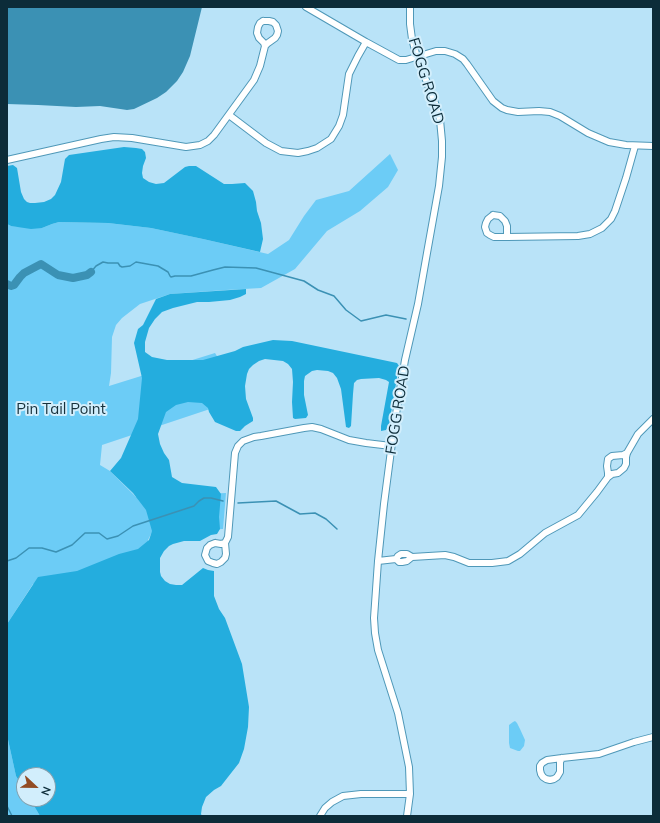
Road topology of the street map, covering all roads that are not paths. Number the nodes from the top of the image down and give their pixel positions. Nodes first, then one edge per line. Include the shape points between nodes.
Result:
1 (306, 7) edge
2 (410, 7) edge
3 (366, 42) junction
4 (265, 46) dead end
5 (417, 57) junction
6 (229, 115) junction
7 (635, 146) junction
8 (653, 146) edge
9 (7, 160) edge
10 (507, 237) dead end
11 (653, 419) edge
12 (391, 446) junction
13 (627, 453) junction
14 (608, 477) junction
15 (225, 543) dead end
16 (378, 561) junction
17 (653, 737) edge
18 (562, 758) dead end
19 (410, 794) junction
20 (320, 816) edge
21 (407, 816) edge

1 - 3 street
2 - 5 street, FOGG ROAD via 411,34
3 - 5 street via 401,61
3 - 6 street via 349,74 339,126 331,138 317,148 298,153 281,151
4 - 6 street via 256,75
5 - 7 street via 436,51 453,53 464,61 493,101 502,108 518,112 550,112 599,138
5 - 12 street, FOGG ROAD via 438,113 442,157 439,186 400,386
6 - 9 street via 208,141 196,146 114,137
7 - 8 street
7 - 10 street via 615,211 611,220 602,228 578,236
11 - 13 street via 638,434
12 - 15 street via 349,440 312,427 243,441 235,453 228,536
12 - 16 street, FOGG ROAD
13 - 14 street via 626,464 622,470
13 - 14 street via 608,459
14 - 16 street via 578,515 546,533 508,561 469,563 445,555 412,557 407,554 396,559
16 - 19 street, FOGG ROAD via 375,633 405,744 410,772
17 - 18 street via 599,754
19 - 20 street via 343,796 332,802
19 - 21 street, FOGG ROAD

